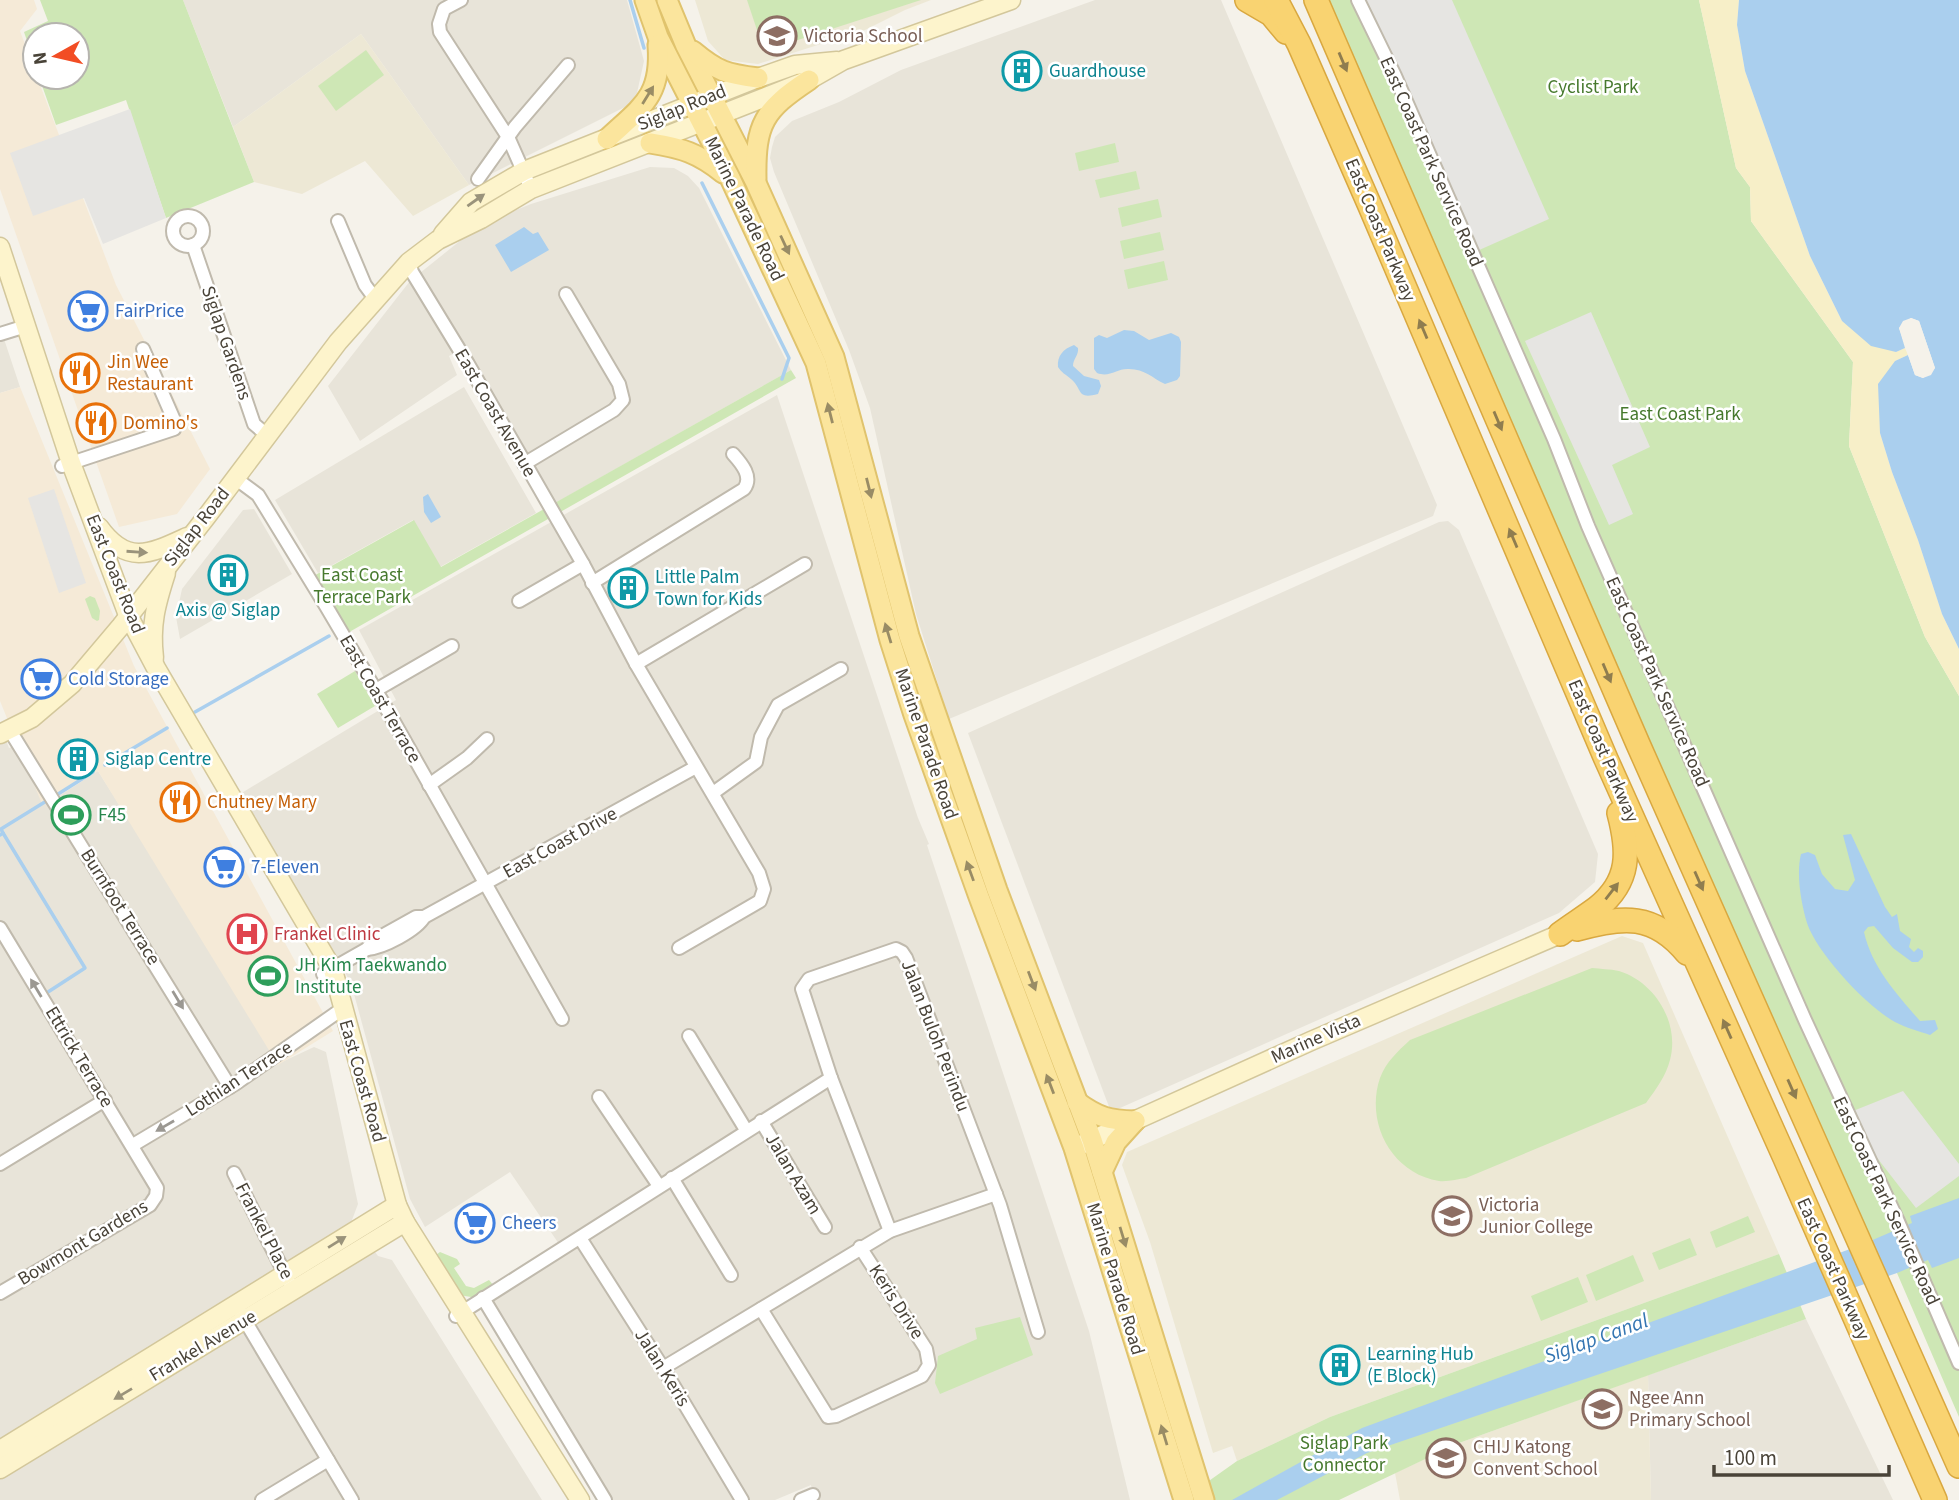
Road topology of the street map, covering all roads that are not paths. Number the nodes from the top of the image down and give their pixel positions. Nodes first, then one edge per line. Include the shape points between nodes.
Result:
1 (461, 0) edge
2 (645, 0) edge
3 (667, 0) edge
4 (1011, 0) edge
5 (1247, 0) edge
6 (1276, 0) edge
7 (1316, 0) edge
8 (1358, 0) edge
9 (658, 37) junction
10 (1299, 44) junction
11 (686, 46) junction
12 (844, 60) junction
13 (568, 65) dead end
14 (758, 78) junction
15 (809, 80) junction
16 (717, 104) junction
17 (697, 114) junction
18 (508, 138) junction
19 (607, 139) junction
20 (650, 143) junction
21 (524, 171) junction
22 (730, 178) junction
23 (478, 179) dead end
24 (756, 183) junction
25 (531, 189) junction
26 (338, 221) dead end
27 (438, 240) junction
28 (193, 245) dead end
29 (0, 247) edge
30 (409, 262) junction
31 (0, 274) edge
32 (566, 294) dead end
33 (376, 300) junction
34 (22, 327) junction
35 (0, 334) edge
36 (143, 349) dead end
37 (268, 436) junction
38 (733, 454) dead end
39 (524, 464) junction
40 (67, 465) junction
41 (234, 478) junction
42 (93, 519) junction
43 (191, 534) junction
44 (170, 562) junction
45 (583, 564) junction
46 (805, 564) dead end
47 (592, 583) junction
48 (519, 601) dead end
49 (125, 620) junction
50 (452, 646) dead end
51 (636, 664) junction
52 (156, 668) junction
53 (841, 669) dead end
54 (376, 690) junction
55 (5, 731) edge
56 (487, 739) dead end
57 (1606, 759) junction
58 (695, 766) junction
59 (429, 785) junction
60 (713, 793) junction
61 (485, 885) junction
62 (0, 928) edge
63 (1560, 934) junction
64 (679, 948) dead end
65 (1700, 969) junction
66 (328, 972) junction
67 (338, 1011) junction
68 (562, 1018) dead end
69 (690, 1036) dead end
70 (831, 1077) junction
71 (230, 1087) junction
72 (599, 1097) dead end
73 (105, 1100) junction
74 (1077, 1102) junction
75 (761, 1121) junction
76 (1135, 1121) junction
77 (746, 1130) junction
78 (1083, 1144) junction
79 (133, 1145) junction
80 (0, 1164) edge
81 (1102, 1172) junction
82 (234, 1173) dead end
83 (672, 1178) junction
84 (659, 1186) junction
85 (157, 1188) joint
86 (996, 1194) junction
87 (393, 1207) junction
88 (401, 1224) junction
89 (825, 1227) dead end
90 (890, 1231) junction
91 (580, 1238) junction
92 (860, 1247) junction
93 (731, 1275) dead end
94 (289, 1282) junction
95 (0, 1293) edge
96 (483, 1298) junction
97 (761, 1309) junction
98 (240, 1313) junction
99 (459, 1314) junction
100 (1038, 1332) dead end
101 (1959, 1363) edge
102 (663, 1368) junction
103 (0, 1450) edge
104 (328, 1460) junction
105 (1959, 1466) edge
106 (0, 1469) edge
107 (262, 1500) edge
108 (352, 1500) edge
109 (566, 1500) edge
110 (580, 1500) edge
111 (605, 1500) edge
112 (742, 1500) edge
113 (1184, 1500) edge
114 (1204, 1500) edge
115 (1935, 1500) edge

1 - 18 street via 444,9 440,32
2 - 9 main road, Marine Parade Road
3 - 11 main road, Marine Parade Road
4 - 12 main road, Siglap Road
5 - 10 highway via 1271,15
6 - 10 highway, East Coast Parkway
7 -> 105 highway, East Coast Parkway via 1638,744
8 - 101 street, East Coast Park Service Road
9 - 17 main road, Marine Parade Road
19 -> 9 main road via 652,94 659,73
57 -> 10 highway, East Coast Parkway
11 - 14 main road via 727,74
11 - 16 main road, Marine Parade Road
12 - 14 main road, Siglap Road via 795,65
12 - 15 main road, Siglap Road
13 - 18 street
14 - 16 main road, Siglap Road
15 - 16 main road, Siglap Road
15 - 24 main road via 767,114 756,148
16 - 17 main road, Siglap Road
16 - 24 main road, Marine Parade Road
17 - 19 main road, Siglap Road
17 - 20 main road, Siglap Road
17 - 22 main road, Marine Parade Road
18 - 21 street
18 - 23 street
19 - 21 main road, Siglap Road
20 - 22 main road via 703,157
20 - 25 main road, Siglap Road
21 - 25 street
27 -> 21 main road, Siglap Road via 471,202
78 -> 22 main road, Marine Parade Road via 914,715 874,586 816,362
24 -> 74 main road, Marine Parade Road via 834,357 909,636
25 - 27 main road, Siglap Road
26 - 33 street
27 - 30 main road, Siglap Road
28 - 37 street, Siglap Gardens via 254,424
29 - 34 main road
30 - 33 main road, Siglap Road
30 - 39 street, East Coast Avenue
31 - 34 main road
32 - 39 street via 619,384 623,400 614,410
33 - 37 main road, Siglap Road via 338,342
34 - 35 street
34 - 40 main road, East Coast Road
36 - 40 street via 174,429
37 - 41 main road, Siglap Road
38 - 47 street via 747,477 744,489
39 - 45 street, East Coast Avenue
40 - 42 main road, East Coast Road
40 - 49 main road, East Coast Road via 110,604
41 - 43 main road, Siglap Road
41 - 54 street, East Coast Terrace via 258,495
42 -> 43 main road via 113,545 128,553 152,552
42 - 49 main road, East Coast Road
43 - 44 main road, Siglap Road
44 - 49 main road, Siglap Road
44 - 52 main road via 153,613
45 - 47 street, East Coast Avenue
45 - 48 street
46 - 51 street
47 - 51 street, East Coast Avenue
49 - 52 main road, East Coast Road
49 - 55 main road, Siglap Road via 72,684 32,718
49 - 66 main road, East Coast Road via 154,688
50 - 54 street
51 - 58 street, East Coast Avenue
52 - 66 main road, East Coast Road
53 - 60 street via 778,705 761,737 756,762
54 - 59 street, East Coast Terrace
55 -> 71 street, Burnfoot Terrace
56 - 59 street, East Coast Terrace
63 -> 57 highway via 1598,907 1623,877 1625,832
57 - 65 highway, East Coast Parkway
58 - 60 street, East Coast Avenue
58 - 61 street, East Coast Drive
59 - 61 street, East Coast Terrace
60 - 64 street, East Coast Avenue via 759,873 763,895
61 - 66 street, East Coast Drive via 416,917
61 - 68 street, East Coast Terrace
73 -> 62 street, Ettrick Terrace
63 - 65 highway via 1608,920 1647,922 1668,933
63 - 76 main road, Marine Vista
115 -> 65 highway, East Coast Parkway
66 - 67 main road, East Coast Road
67 - 71 street, Lothian Terrace
67 - 87 main road, East Coast Road
69 - 77 street
70 - 75 street
70 - 86 street, Jalan Buloh Perindu via 803,986 809,979 898,950 906,958
70 - 90 street, Jalan Buloh Perindu
71 -> 79 street, Lothian Terrace
72 - 84 street
73 - 79 street, Ettrick Terrace
73 - 80 street
74 - 76 main road via 1109,1120
74 - 78 main road, Marine Parade Road
75 - 77 street
75 - 89 street, Jalan Azam
76 - 78 main road, Marine Vista
76 - 81 main road via 1116,1142
77 - 83 street
78 - 81 main road, Marine Parade Road
113 -> 78 main road, Marine Parade Road
79 - 85 street, Ettrick Terrace
81 -> 114 main road, Marine Parade Road
82 - 94 street, Frankel Place
83 - 84 street
83 - 93 street
84 - 91 street
85 - 95 street, Bowmont Gardens via 150,1205
86 - 90 street
86 - 100 street, Jalan Buloh Perindu
87 - 88 main road, East Coast Road
94 -> 87 main road, Frankel Avenue
88 - 94 main road, Frankel Avenue
88 - 99 main road, East Coast Road
90 - 92 street, Keris Drive
91 - 96 street
91 - 102 street, Jalan Keris
92 - 97 street, Keris Drive
92 - 97 street, Keris Drive via 926,1349 929,1365 922,1376 828,1417
94 - 98 main road, Frankel Avenue
96 - 99 street
96 - 111 street
97 - 102 street, Keris Drive
98 - 103 main road, Frankel Avenue
98 - 104 street
98 -> 106 main road, Frankel Avenue
99 - 109 main road, East Coast Road
99 - 110 main road, East Coast Road
102 - 112 street, Jalan Keris
104 - 107 street
104 - 108 street

